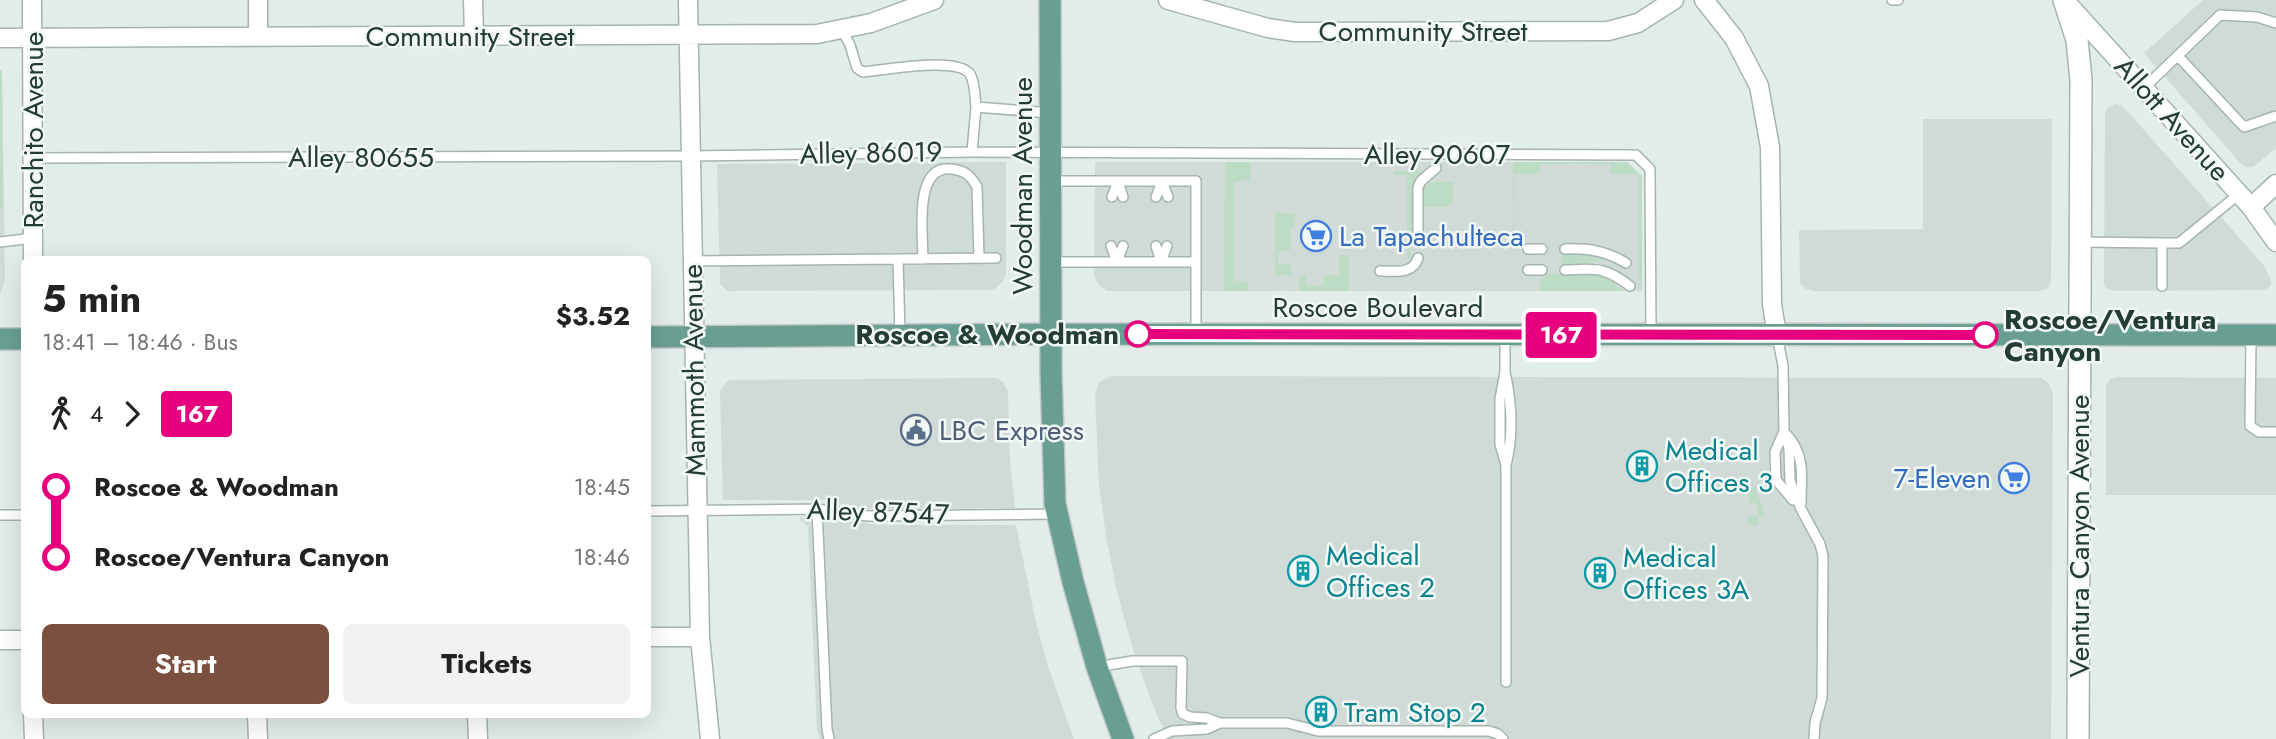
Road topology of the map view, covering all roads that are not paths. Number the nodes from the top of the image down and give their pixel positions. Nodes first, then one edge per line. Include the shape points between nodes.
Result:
1 (32, 0) edge
2 (258, 0) edge
3 (473, 0) edge
4 (688, 0) edge
5 (934, 0) edge
6 (1050, 0) edge
7 (1168, 0) edge
8 (1674, 0) edge
9 (1704, 0) edge
10 (1892, 0) edge
11 (1898, 0) edge
12 (2064, 0) edge
13 (912, 3) edge
14 (1212, 7) edge
15 (2276, 23) edge
16 (842, 30) junction
17 (688, 34) junction
18 (258, 36) junction
19 (474, 36) junction
20 (0, 38) edge
21 (32, 38) junction
22 (2178, 57) junction
23 (2144, 88) junction
24 (976, 107) junction
25 (1051, 113) junction
26 (2276, 117) edge
27 (972, 152) junction
28 (1051, 152) junction
29 (690, 156) junction
30 (33, 158) junction
31 (1436, 168) dead end
32 (1051, 181) junction
33 (1118, 181) junction
34 (1162, 181) junction
35 (2276, 184) edge
36 (1112, 197) dead end
37 (1123, 197) dead end
38 (1156, 197) dead end
39 (1168, 197) dead end
40 (2245, 201) junction
41 (33, 238) junction
42 (1418, 240) dead end
43 (0, 242) edge
44 (2080, 242) junction
45 (2276, 242) edge
46 (2162, 243) junction
47 (1111, 246) dead end
48 (1123, 246) dead end
49 (1156, 246) dead end
50 (1167, 246) dead end
51 (1528, 248) dead end
52 (1542, 248) dead end
53 (1565, 248) dead end
54 (33, 256) edge
55 (979, 258) junction
56 (996, 258) dead end
57 (1418, 258) dead end
58 (898, 259) junction
59 (923, 259) junction
60 (691, 261) junction
61 (1051, 262) junction
62 (1117, 262) junction
63 (1161, 262) junction
64 (1196, 262) junction
65 (1626, 263) dead end
66 (1528, 270) dead end
67 (1542, 270) dead end
68 (1565, 270) dead end
69 (1380, 271) dead end
70 (1630, 286) dead end
71 (2162, 286) dead end
72 (1051, 334) junction
73 (1196, 334) junction
74 (900, 335) junction
75 (1651, 335) junction
76 (1777, 335) junction
77 (2080, 335) junction
78 (2276, 335) edge
79 (693, 336) junction
80 (1505, 336) junction
81 (2251, 336) junction
82 (651, 337) edge
83 (0, 339) edge
84 (21, 339) edge
85 (1784, 431) junction
86 (2276, 432) edge
87 (817, 509) junction
88 (1801, 509) junction
89 (651, 510) edge
90 (698, 510) junction
91 (1058, 514) junction
92 (0, 515) edge
93 (21, 515) edge
94 (651, 637) edge
95 (700, 637) junction
96 (0, 640) edge
97 (21, 640) edge
98 (1097, 667) junction
99 (1506, 682) dead end
100 (33, 718) edge
101 (257, 718) edge
102 (477, 718) edge
103 (1220, 723) junction
104 (34, 739) edge
105 (258, 739) edge
106 (478, 739) edge
107 (710, 739) edge
108 (829, 739) edge
109 (1123, 739) edge
110 (1154, 739) edge
111 (1503, 739) edge
112 (1814, 739) edge
113 (2078, 739) edge

1 - 21 street, Ranchito Avenue
2 - 18 street
3 - 19 street
4 - 17 street, Mammoth Avenue
5 - 13 street, Community Street
6 - 25 main road, Woodman Avenue
7 - 14 street, Community Street
8 - 14 street, Community Street via 1638,23 1608,31 1295,32 1268,28
9 - 76 street via 1734,38 1759,86 1770,147 1772,304
10 - 11 lane
12 - 23 street, Allott Avenue
12 - 44 street, Ventura Canyon Avenue via 2077,40 2081,80
13 - 16 street, Community Street via 871,23
15 - 22 lane via 2220,15
16 - 17 street, Community Street
16 - 24 lane via 857,68 863,72 935,65 964,68 972,76
17 - 19 street, Community Street
17 - 29 street, Mammoth Avenue
18 - 19 street, Community Street
18 - 21 street, Community Street
20 - 21 street, Community Street
21 - 30 street, Ranchito Avenue
22 - 23 lane
22 - 26 lane via 2244,127
23 - 40 street, Allott Avenue
24 - 25 lane
24 - 27 lane
25 - 28 main road, Woodman Avenue
27 - 28 lane, Alley 86019
27 - 29 lane, Alley 86019
28 - 32 main road, Woodman Avenue
28 - 75 lane, Alley 90607 via 1636,155 1650,169
29 - 30 lane, Alley 80655
29 - 60 street, Mammoth Avenue
30 - 41 street, Ranchito Avenue
31 - 42 lane via 1418,187
32 - 33 lane
32 - 61 main road, Woodman Avenue
33 - 34 lane
33 - 36 lane
33 - 37 lane
34 - 38 lane
34 - 39 lane
34 - 64 lane via 1196,181
35 - 40 street
40 - 45 street, Allott Avenue
40 - 46 lane via 2179,243
41 - 43 lane
41 - 54 street, Ranchito Avenue
44 - 46 lane
44 - 77 street, Ventura Canyon Avenue
46 - 71 lane
47 - 62 lane
48 - 62 lane
49 - 63 lane
50 - 63 lane
51 - 52 lane
53 - 65 lane via 1594,250
55 - 56 lane
55 - 59 lane
55 - 59 lane via 977,187 960,170 946,168 932,174 925,188
57 - 69 lane via 1407,270
58 - 59 lane
58 - 60 lane
58 - 74 lane
60 - 79 street, Mammoth Avenue
61 - 62 lane
61 - 72 main road, Woodman Avenue
62 - 63 lane
63 - 64 lane
64 - 73 lane
66 - 67 lane
68 - 70 lane via 1604,270
72 - 73 main road, Roscoe Boulevard
72 - 74 main road, Roscoe Boulevard
72 - 91 main road, Woodman Avenue
73 - 80 main road, Roscoe Boulevard
74 - 79 main road, Roscoe Boulevard
75 - 76 main road, Roscoe Boulevard
75 - 80 main road, Roscoe Boulevard
76 - 77 main road, Roscoe Boulevard
76 - 85 lane
77 - 81 main road, Roscoe Boulevard
77 - 113 street, Ventura Canyon Avenue
78 - 81 main road, Roscoe Boulevard
79 - 82 main road, Roscoe Boulevard
79 - 90 street, Mammoth Avenue
80 - 99 lane via 1500,444 1506,465
81 - 86 lane via 2250,426 2259,432
83 - 84 main road
85 - 88 lane via 1792,488
85 - 88 lane via 1775,452 1776,481
87 - 90 lane, Alley 87547
87 - 91 lane, Alley 87547 via 868,516
87 - 108 lane
88 - 112 lane via 1824,562 1822,702
89 - 90 lane, Alley 87547
90 - 95 street, Mammoth Avenue
91 - 98 main road, Woodman Avenue
92 - 93 lane
94 - 95 street
95 - 107 street, Mammoth Avenue
96 - 97 street
98 - 103 lane via 1182,662 1184,714
98 - 109 main road, Woodman Avenue
100 - 104 street
101 - 105 street
102 - 106 street
103 - 110 lane via 1207,729 1172,731
103 - 111 lane via 1287,723 1318,731 1489,731

